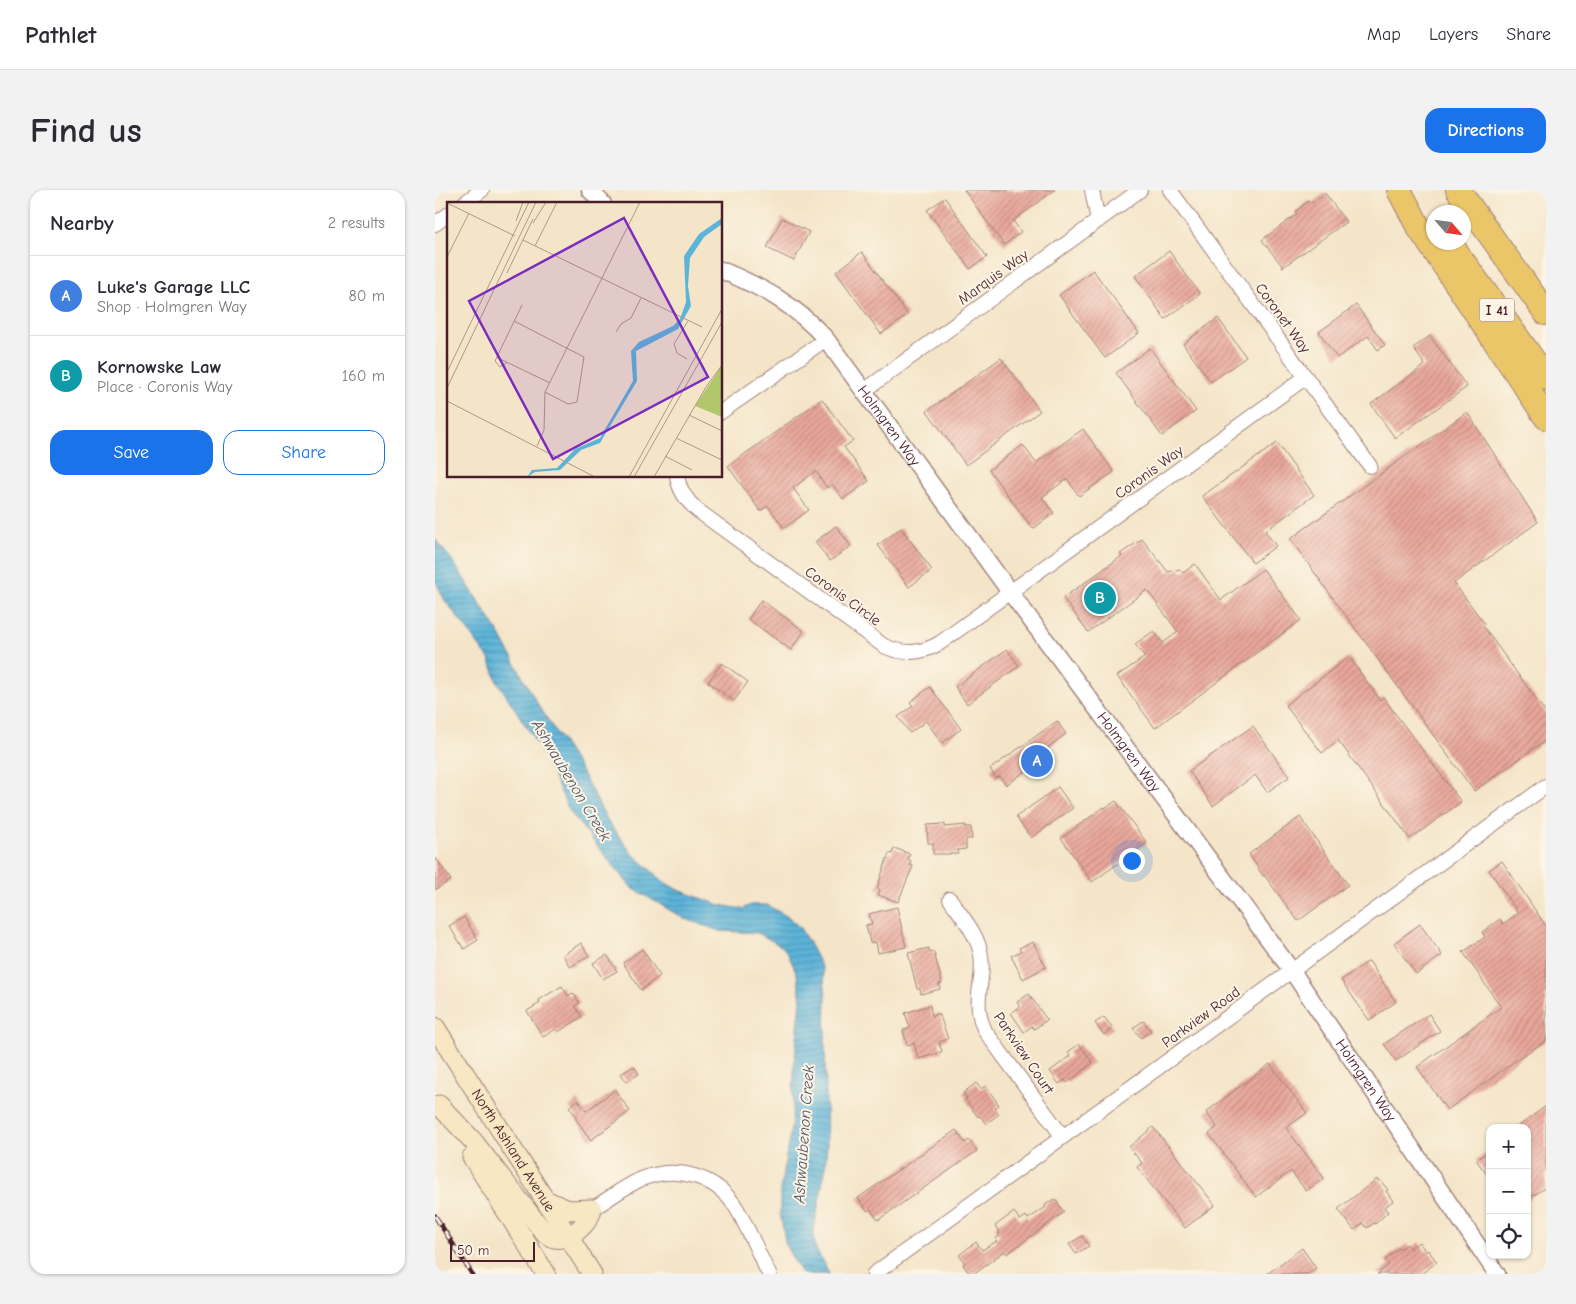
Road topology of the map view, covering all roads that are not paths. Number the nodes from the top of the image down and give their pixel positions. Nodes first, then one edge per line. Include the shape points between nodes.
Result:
1 (482, 190) edge
2 (590, 190) edge
3 (1092, 190) edge
4 (1141, 190) edge
5 (1170, 190) edge
6 (1399, 190) edge
7 (1409, 190) edge
8 (1458, 190) edge
9 (466, 202) edge
10 (601, 202) edge
11 (1426, 213) edge
12 (447, 215) edge
13 (1098, 221) junction
14 (435, 224) edge
15 (1455, 250) edge
16 (723, 271) edge
17 (1546, 289) edge
18 (1546, 312) edge
19 (826, 339) junction
20 (1306, 377) junction
21 (1546, 378) edge
22 (864, 391) junction
23 (723, 411) edge
24 (1546, 417) edge
25 (1370, 466) dead end
26 (678, 478) edge
27 (1010, 592) junction
28 (1546, 786) edge
29 (950, 899) dead end
30 (1292, 971) junction
31 (435, 1028) edge
32 (437, 1102) edge
33 (1063, 1137) junction
34 (545, 1200) junction
35 (499, 1201) junction
36 (589, 1216) junction
37 (567, 1236) junction
38 (535, 1274) edge
39 (546, 1274) edge
40 (592, 1274) edge
41 (602, 1274) edge
42 (769, 1274) edge
43 (875, 1274) edge
44 (1497, 1274) edge

1 - 9 street
2 - 10 street
3 - 13 street
4 - 13 street, Marquis Way
5 - 20 street, Coronet Way
6 - 24 highway via 1418,226
7 - 11 highway
8 - 17 highway
8 - 18 highway, I 41
12 - 14 street
13 - 22 street, Marquis Way
15 - 21 highway, I 41
16 - 19 street, Holmgren Way via 786,302
19 - 22 street, Holmgren Way
19 - 23 street
20 - 25 street, Coronet Way
20 - 27 street, Coronis Way
22 - 27 street, Holmgren Way
26 - 27 street, Coronis Circle via 682,492 697,510 895,651 913,653 930,649
27 - 30 street, Holmgren Way
28 - 30 street, Parkview Road
29 - 33 street, Parkview Court via 980,950 978,1008 981,1023
30 - 33 street, Parkview Road
30 - 44 street, Holmgren Way
31 - 34 main road, North Ashland Avenue
32 - 35 main road
32 - 37 main road via 473,1141 539,1226 555,1238
33 - 43 street, Parkview Road
34 - 36 main road
34 - 37 main road, North Ashland Avenue
35 - 38 main road via 495,1210
35 - 39 main road
36 - 37 main road
36 - 41 main road via 584,1246
36 - 42 street via 628,1186 655,1174 676,1172 701,1178 721,1190 737,1208
37 - 40 main road, North Ashland Avenue

